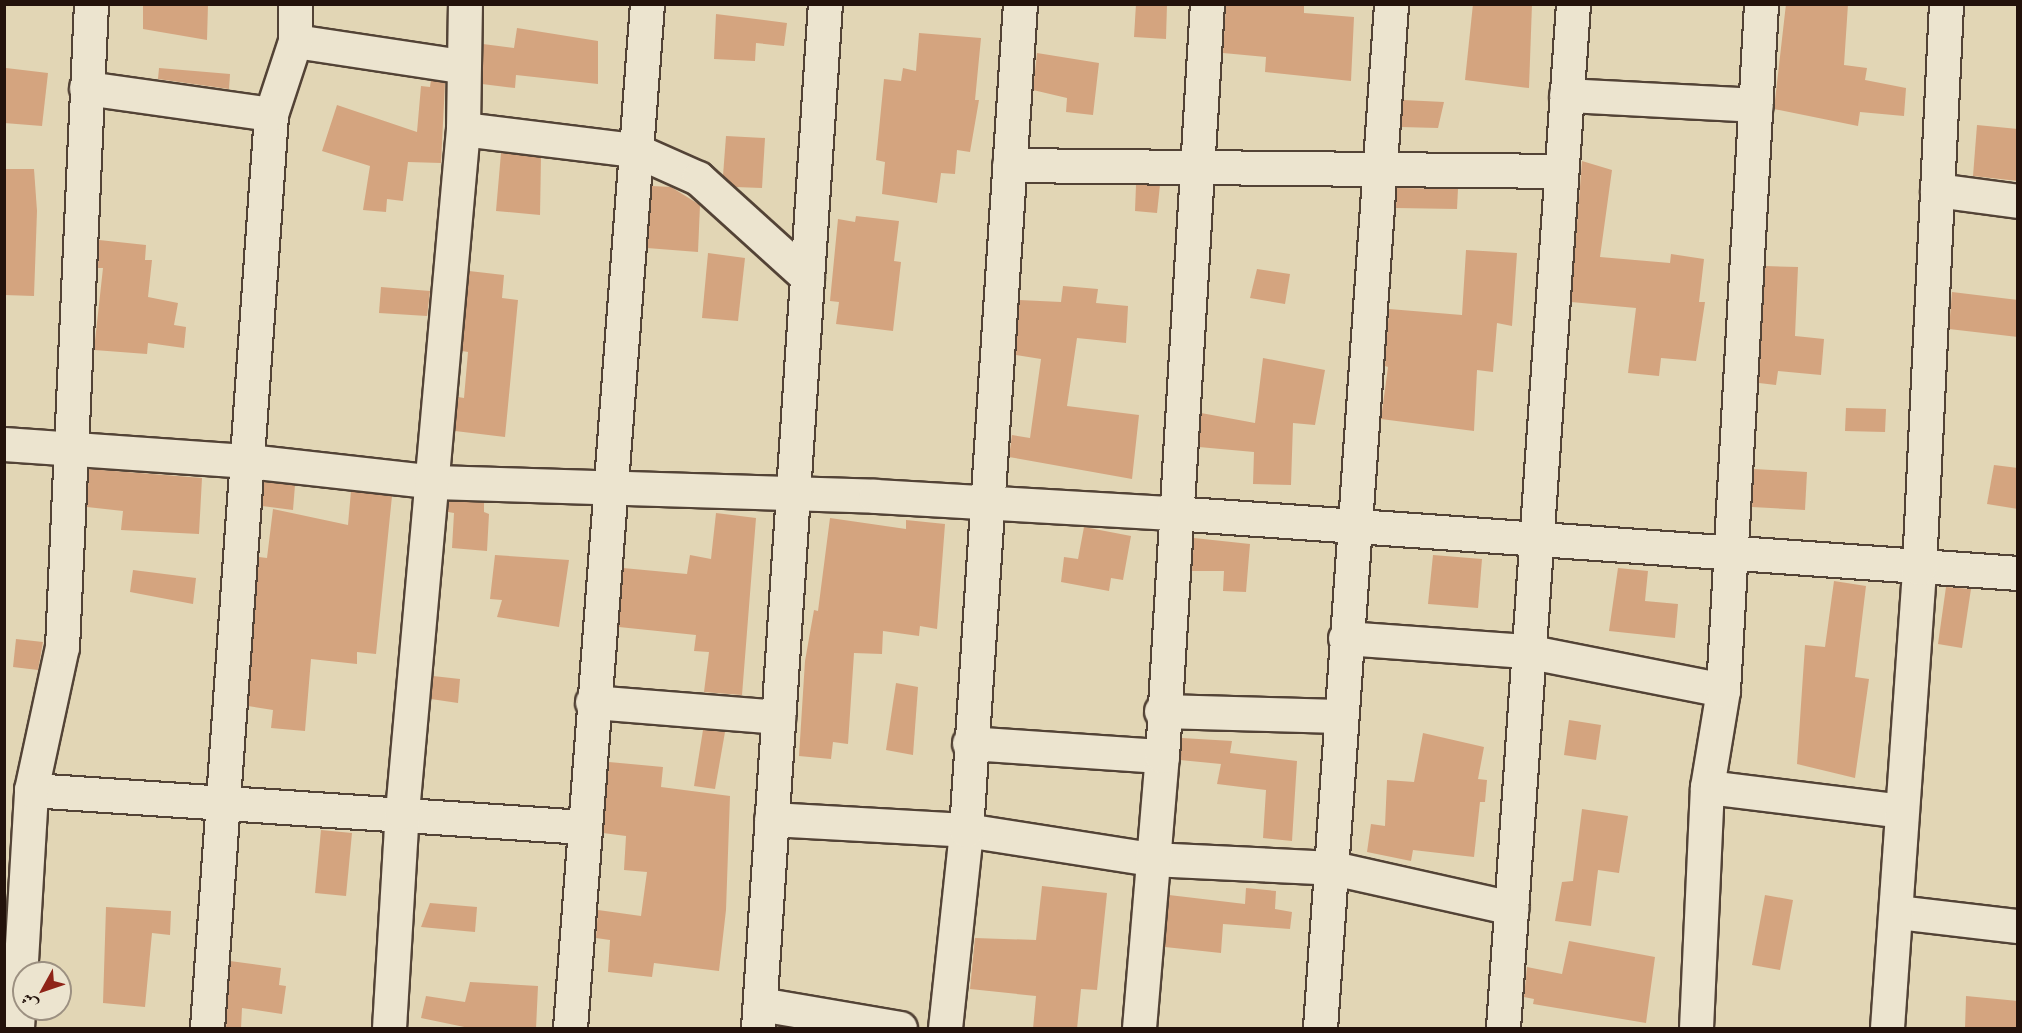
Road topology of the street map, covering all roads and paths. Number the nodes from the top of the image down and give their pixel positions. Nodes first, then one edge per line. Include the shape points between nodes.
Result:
1 (91, 4) edge
2 (295, 4) edge
3 (465, 4) edge
4 (646, 4) edge
5 (825, 4) edge
6 (1020, 4) edge
7 (1207, 4) edge
8 (1391, 4) edge
9 (1573, 4) edge
10 (1761, 4) edge
11 (1946, 4) edge
12 (295, 41) junction
13 (461, 66) junction
14 (86, 88) junction
15 (1566, 95) junction
16 (1756, 105) junction
17 (271, 114) junction
18 (463, 129) junction
19 (635, 150) junction
20 (1009, 165) junction
21 (1379, 166) junction
22 (1198, 168) junction
23 (1561, 171) junction
24 (1937, 190) junction
25 (2018, 201) edge
26 (807, 276) junction
27 (4, 444) edge
28 (72, 447) junction
29 (248, 461) junction
30 (435, 482) junction
31 (607, 489) junction
32 (795, 496) junction
33 (986, 502) junction
34 (1173, 513) junction
35 (1354, 526) junction
36 (1537, 540) junction
37 (1731, 552) junction
38 (1919, 568) junction
39 (2018, 573) edge
40 (1345, 638) junction
41 (1526, 651) junction
42 (1723, 690) junction
43 (592, 702) junction
44 (1161, 711) junction
45 (1340, 716) junction
46 (778, 717) junction
47 (969, 743) junction
48 (1162, 756) junction
49 (1707, 787) junction
50 (32, 790) junction
51 (222, 804) junction
52 (1902, 811) junction
53 (402, 812) junction
54 (771, 819) junction
55 (583, 827) junction
56 (966, 830) junction
57 (1151, 859) junction
58 (1333, 868) junction
59 (1512, 908) junction
60 (1898, 912) junction
61 (2018, 926) edge
62 (759, 1016) edge
63 (17, 1029) edge
64 (207, 1029) edge
65 (389, 1029) edge
66 (570, 1029) edge
67 (900, 1029) edge
68 (945, 1029) edge
69 (1140, 1029) edge
70 (1320, 1029) edge
71 (1503, 1029) edge
72 (1696, 1029) edge
73 (1887, 1029) edge

1 - 14 street
2 - 12 street
3 - 13 street
4 - 19 street
5 - 26 street
6 - 20 street
7 - 22 street
8 - 21 street
9 - 15 street
10 - 16 street
11 - 24 street
12 - 13 street
12 - 17 street
13 - 18 street
14 - 17 street
14 - 28 street
15 - 16 street
15 - 23 street
16 - 37 street
17 - 29 street
18 - 19 street
18 - 30 street via 447,274
19 - 26 street via 698,178
19 - 31 street
20 - 22 street
20 - 33 street
21 - 22 street
21 - 23 street
21 - 35 street
22 - 34 street
23 - 36 street
24 - 25 street
24 - 38 street
26 - 32 street
27 - 28 street
28 - 29 street
28 - 50 street via 62,647
29 - 30 street
29 - 51 street
30 - 31 street
30 - 53 street
31 - 32 street
31 - 43 street
32 - 33 street
32 - 46 street
33 - 34 street
33 - 47 street
34 - 35 street
34 - 44 street
35 - 36 street
35 - 40 street
36 - 37 street
36 - 41 street
37 - 38 street
37 - 42 street
38 - 39 street
38 - 52 street
40 - 41 street
40 - 45 street
41 - 42 street
41 - 59 street
42 - 49 street
43 - 46 street
43 - 55 street
44 - 45 street
44 - 48 street
45 - 58 street
46 - 54 street
47 - 48 street
47 - 56 street
48 - 57 street
49 - 52 street
49 - 72 street
50 - 51 street
50 - 63 street
51 - 53 street
51 - 64 street
52 - 60 street
53 - 55 street
53 - 65 street
54 - 56 street
54 - 62 street
55 - 66 street
56 - 57 street
56 - 68 street
57 - 58 street
57 - 69 street
58 - 59 street
58 - 70 street
59 - 71 street
60 - 61 street
60 - 73 street
62 - 67 street

